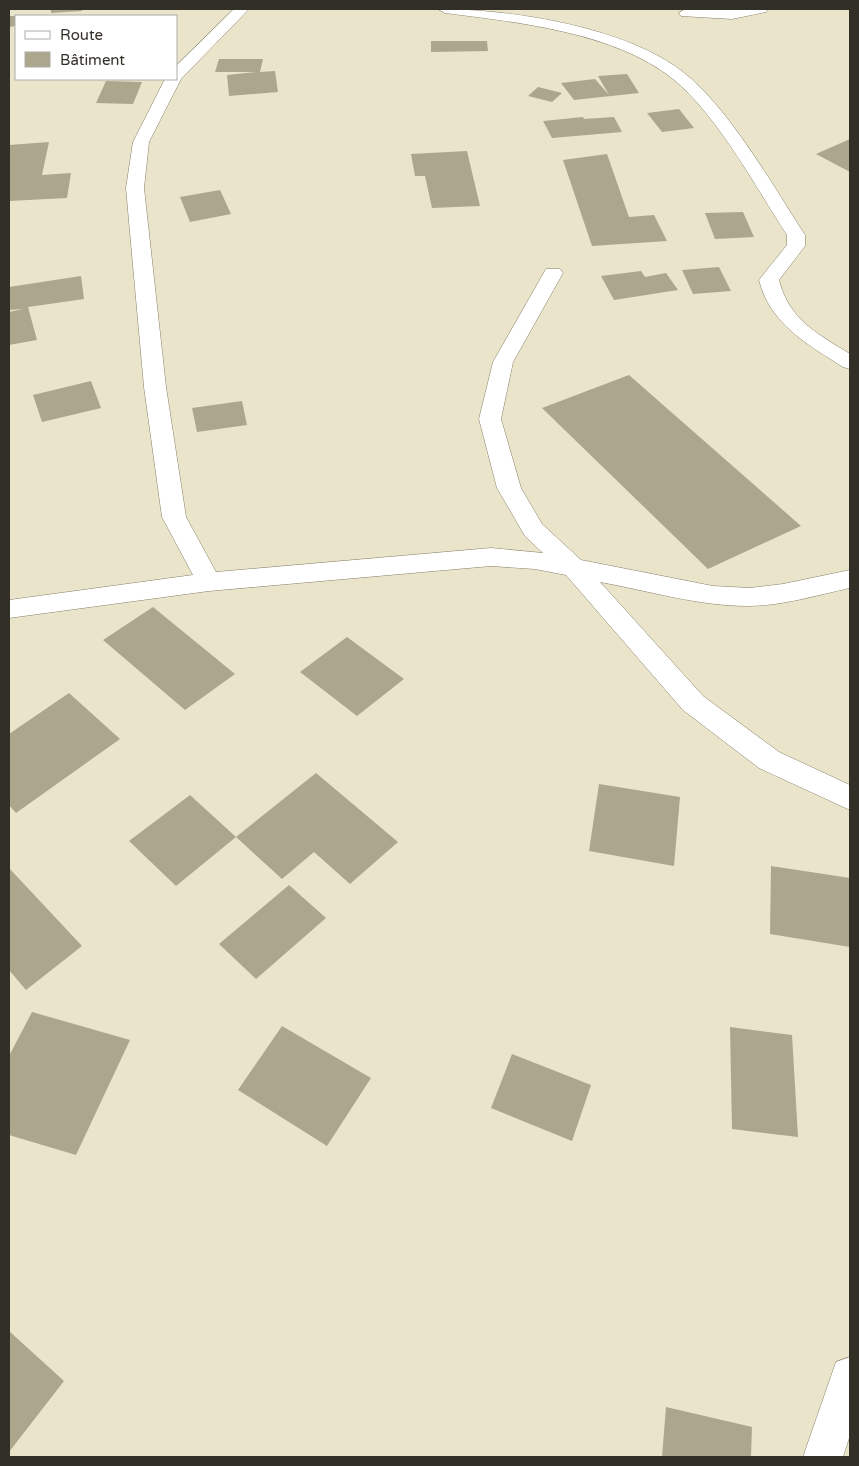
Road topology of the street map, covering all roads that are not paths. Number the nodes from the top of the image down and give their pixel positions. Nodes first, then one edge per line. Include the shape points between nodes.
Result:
1 (242, 9) edge
2 (445, 9) edge
3 (761, 9) edge
4 (686, 13) dead end
5 (178, 74) edge
6 (172, 80) edge
7 (553, 273) dead end
8 (850, 363) edge
9 (574, 568) junction
10 (850, 580) edge
11 (209, 582) junction
12 (9, 609) edge
13 (850, 798) edge
14 (850, 1376) edge
15 (823, 1457) edge

1 - 5 street
2 - 8 street via 588,35 642,53 679,76 718,119 796,234 796,246 769,280 771,294 792,324
3 - 4 street via 732,15
6 - 11 street via 141,142 135,188 155,387 174,516
7 - 9 street via 503,362 490,419 509,488 533,530
9 - 10 street via 713,595 750,597
9 - 11 street via 535,560 492,557
9 - 13 street via 693,703 769,760
11 - 12 street
14 - 15 street

